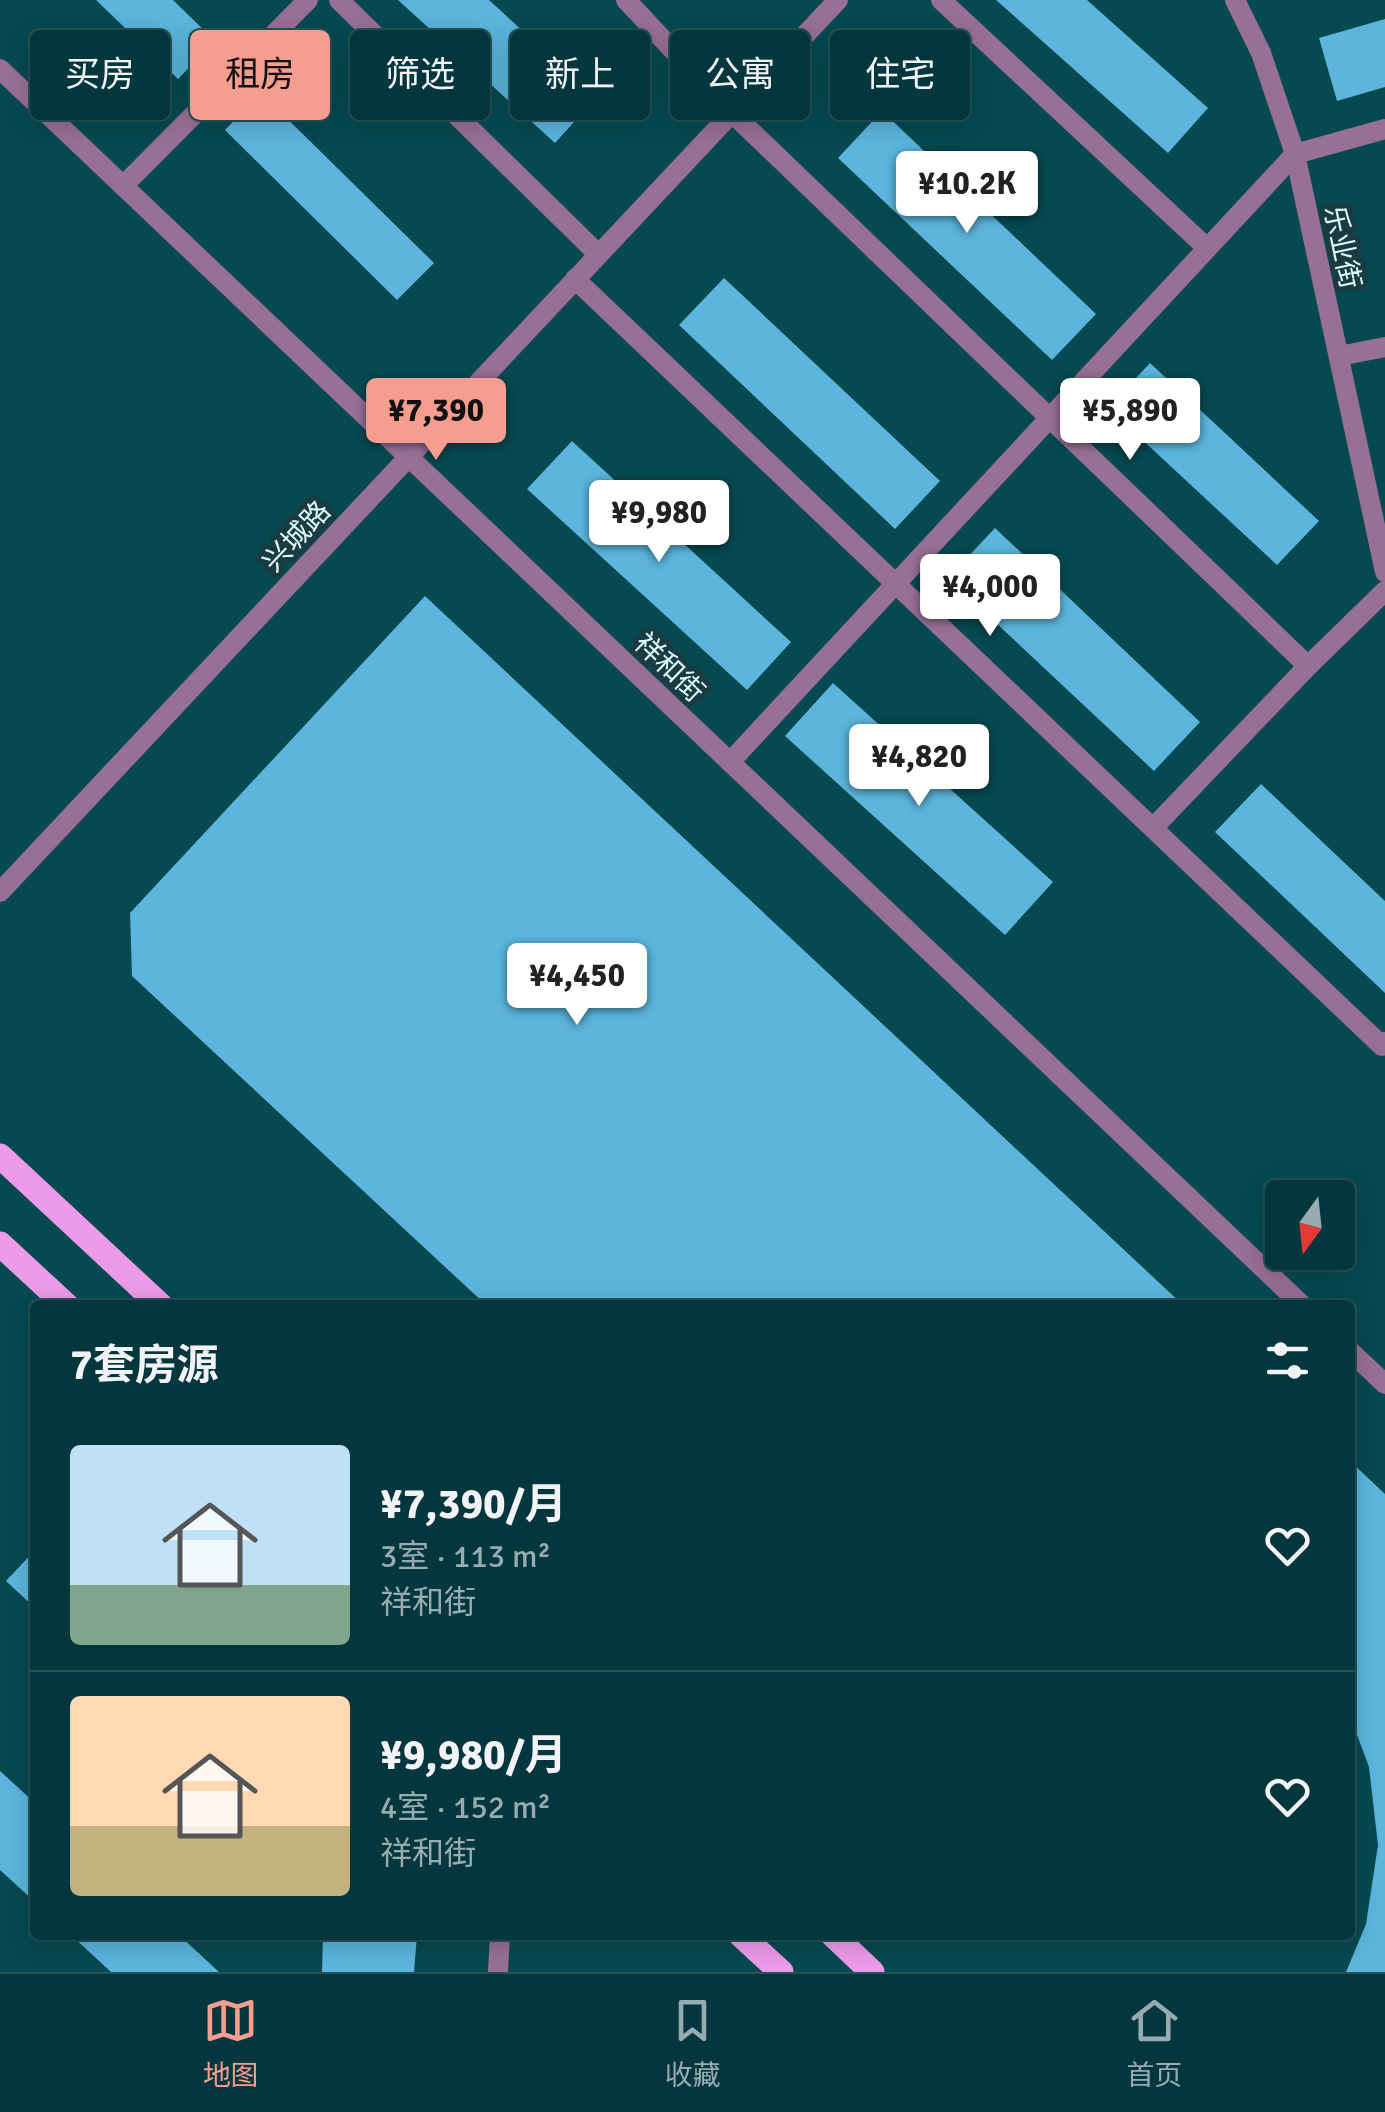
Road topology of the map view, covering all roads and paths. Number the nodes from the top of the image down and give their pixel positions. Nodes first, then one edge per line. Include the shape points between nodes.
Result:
1 (308, 0) edge
2 (339, 0) edge
3 (626, 0) edge
4 (838, 0) edge
5 (941, 0) edge
6 (1235, 0) edge
7 (809, 30) edge
8 (670, 47) edge
9 (0, 68) edge
10 (723, 120) edge
11 (738, 120) edge
12 (1385, 129) edge
13 (1294, 154) junction
14 (123, 186) junction
15 (1208, 248) junction
16 (598, 254) junction
17 (574, 279) junction
18 (1385, 347) edge
19 (1339, 356) junction
20 (1048, 420) junction
21 (408, 456) junction
22 (1384, 565) edge
23 (896, 584) junction
24 (1385, 591) edge
25 (1308, 666) junction
26 (730, 762) junction
27 (1153, 828) junction
28 (0, 892) edge
29 (1385, 1042) edge
30 (0, 1156) edge
31 (0, 1244) edge
32 (61, 1300) edge
33 (155, 1300) edge
34 (1297, 1300) edge
35 (1355, 1355) edge
36 (1385, 1384) edge
37 (500, 1940) edge
38 (747, 1940) edge
39 (838, 1940) edge
40 (498, 1972) edge
41 (781, 1972) edge
42 (872, 1972) edge

1 - 14 street
2 - 16 street
3 - 8 street
4 - 7 street, 兴城路
5 - 15 street
6 - 13 street, 乐业街
9 - 14 street, 祥和街
10 - 16 street, 兴城路
11 - 20 street
12 - 13 street
13 - 15 street
13 - 19 street, 乐业街
14 - 21 street, 祥和街
15 - 20 street
16 - 17 street, 兴城路
17 - 21 street, 兴城路
17 - 23 street
18 - 19 street
19 - 22 street, 乐业街
20 - 23 street
20 - 25 street
21 - 26 street, 祥和街
21 - 28 street, 兴城路
23 - 26 street
23 - 27 street
24 - 25 street
25 - 27 street
26 - 34 street, 祥和街
27 - 29 street
30 - 33 main road
31 - 32 main road
35 - 36 street
37 - 40 street
38 - 41 main road
39 - 42 main road

